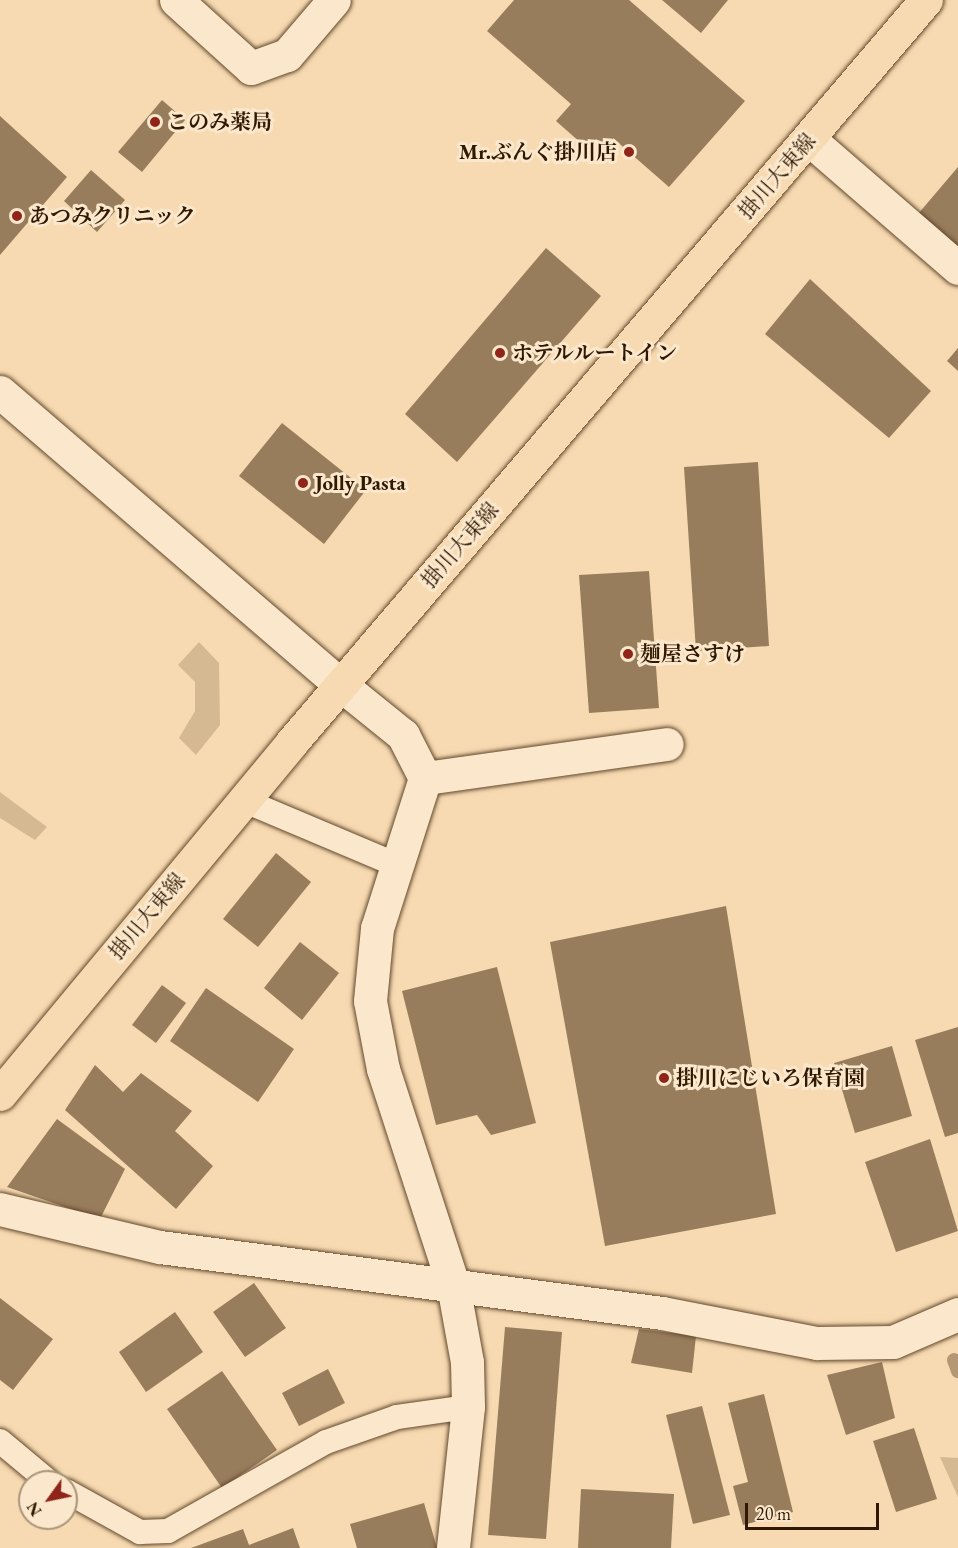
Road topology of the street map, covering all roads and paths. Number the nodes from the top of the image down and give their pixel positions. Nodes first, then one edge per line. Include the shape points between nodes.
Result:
1 (176, 0) edge
2 (334, 0) edge
3 (926, 0) edge
4 (809, 139) junction
5 (958, 268) edge
6 (0, 392) edge
7 (341, 685) junction
8 (667, 744) dead end
9 (425, 778) junction
10 (243, 800) junction
11 (397, 865) junction
12 (0, 1094) edge
13 (0, 1209) edge
14 (453, 1285) junction
15 (958, 1314) edge
16 (468, 1407) junction
17 (0, 1441) edge
18 (35, 1470) edge
19 (78, 1498) edge
20 (453, 1548) edge

1 - 2 street via 251,68 287,56
3 - 4 main road, 掛川大東線
4 - 5 street
4 - 7 main road, 掛川大東線
6 - 7 street
7 - 9 street via 403,735
7 - 10 main road, 掛川大東線
8 - 9 street
9 - 11 street
10 - 11 lane
10 - 12 main road, 掛川大東線
11 - 14 street via 377,928 370,1001 383,1069
13 - 14 street via 160,1247
14 - 15 street via 662,1313 817,1343 893,1342
14 - 16 street
16 - 19 lane via 397,1417 326,1442 168,1531 140,1532
16 - 20 street
17 - 18 lane

